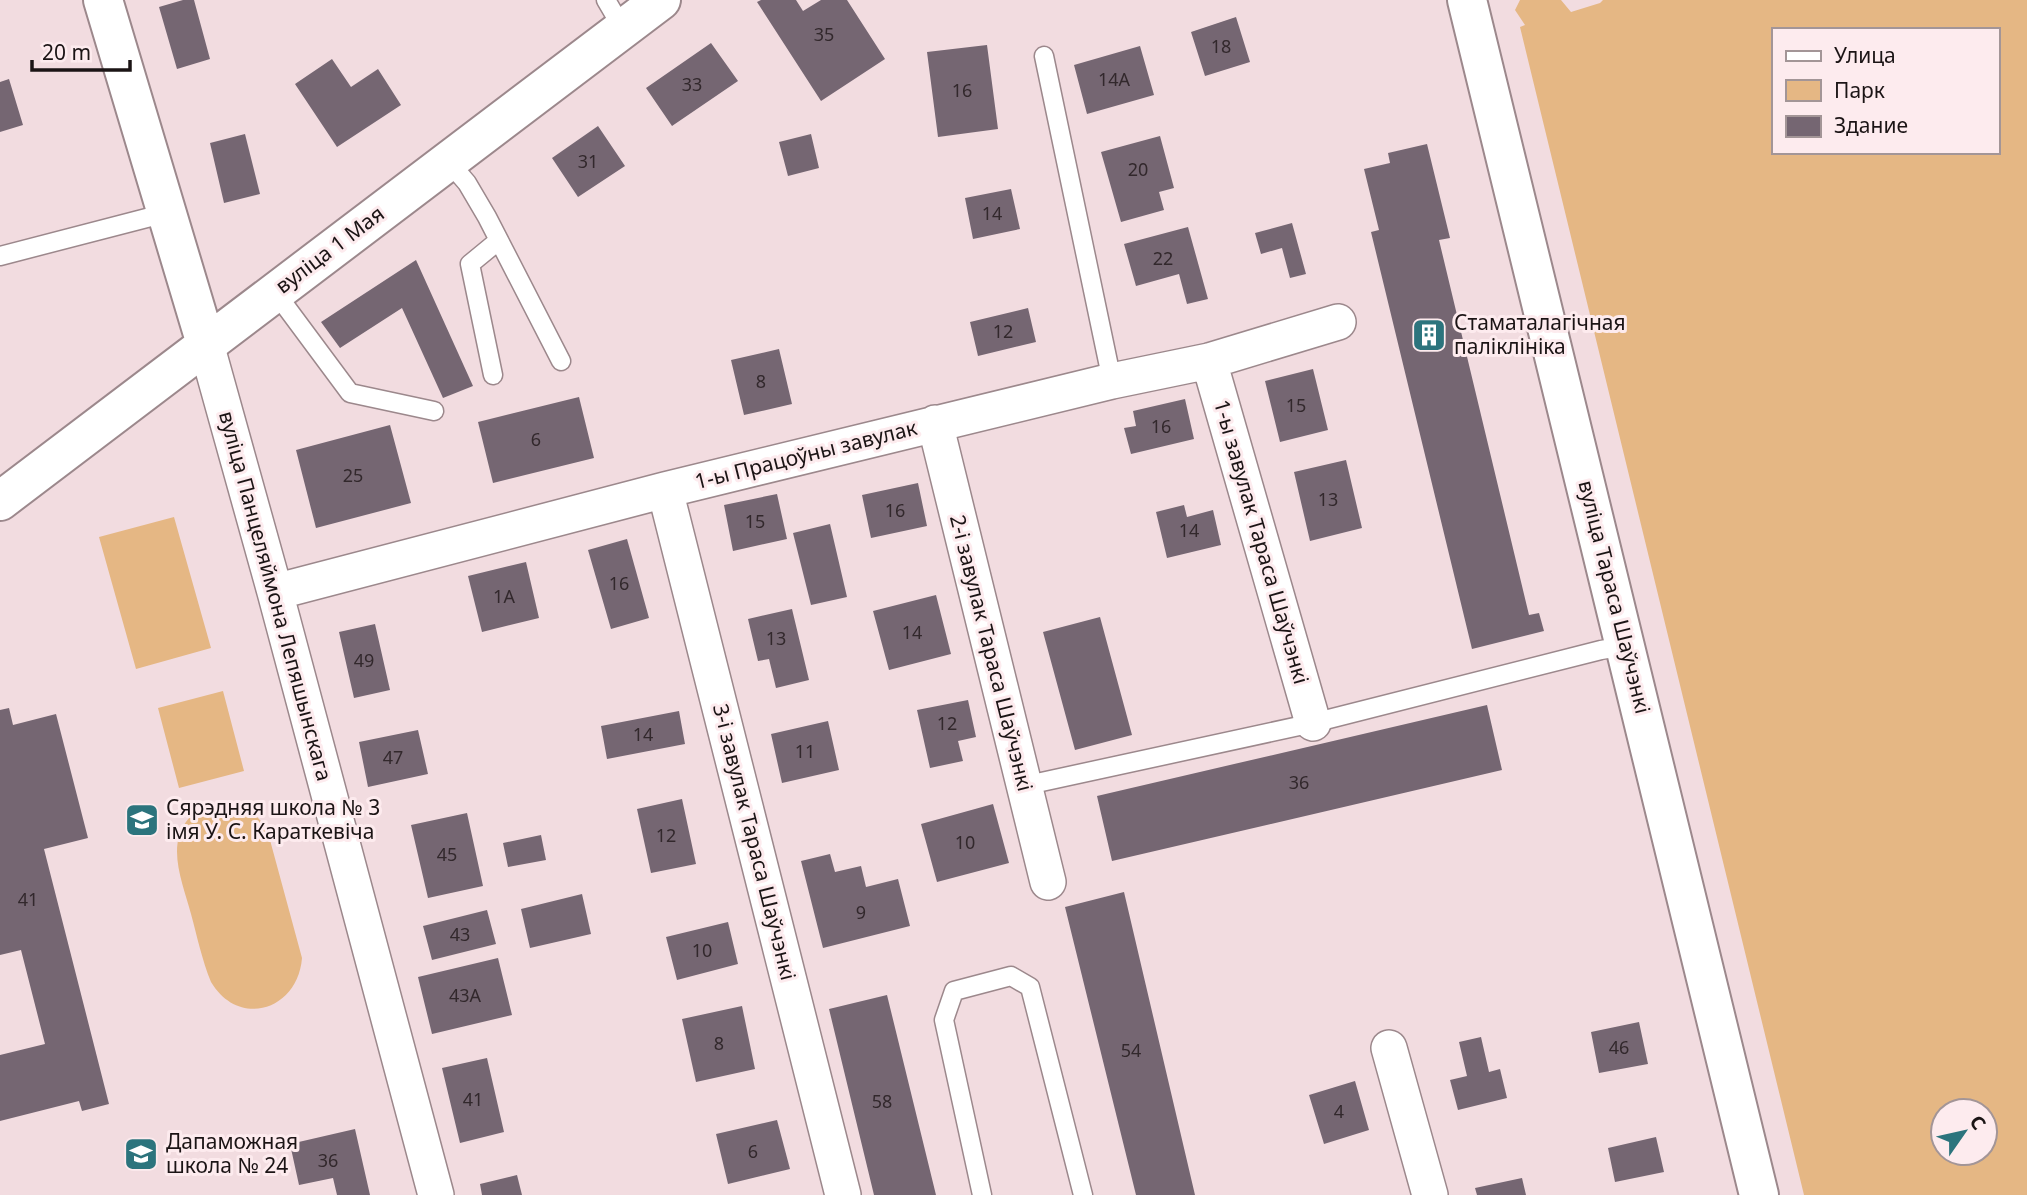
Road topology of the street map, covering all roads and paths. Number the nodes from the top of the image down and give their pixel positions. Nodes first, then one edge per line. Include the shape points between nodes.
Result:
1 (103, 0) edge
2 (661, 0) edge
3 (1467, 0) edge
4 (614, 14) edge
5 (1044, 56) dead end
6 (448, 161) junction
7 (166, 213) junction
8 (498, 241) junction
9 (0, 256) edge
10 (275, 292) junction
11 (1338, 322) dead end
12 (206, 344) junction
13 (561, 361) dead end
14 (1209, 361) junction
15 (493, 375) dead end
16 (1112, 381) junction
17 (434, 411) dead end
18 (935, 423) junction
19 (665, 490) junction
20 (0, 501) edge
21 (275, 592) junction
22 (1625, 646) junction
23 (1313, 723) junction
24 (1023, 786) junction
25 (1048, 882) dead end
26 (1389, 1048) dead end
27 (1755, 1194) edge
28 (436, 1195) edge
29 (844, 1195) edge
30 (982, 1195) edge
31 (1083, 1195) edge
32 (1430, 1195) edge

1 - 7 street, вуліца Панцеляймона Лепяшынскага
2 - 4 street, вуліца 1 Мая
3 - 22 street, вуліца Тараса Шаўчэнкі
4 - 6 street, вуліца 1 Мая
5 - 16 lane
6 - 8 lane via 467,183
6 - 10 street, вуліца 1 Мая
7 - 9 lane
7 - 12 street, вуліца Панцеляймона Лепяшынскага
8 - 13 lane
8 - 15 lane via 470,264
10 - 12 street, вуліца 1 Мая
10 - 17 lane via 350,393
11 - 14 street, 1-ы Працоўны завулак
12 - 20 street, вуліца 1 Мая
12 - 21 street, вуліца Панцеляймона Лепяшынскага
14 - 16 street, 1-ы Працоўны завулак
14 - 23 street, 1-ы завулак Тараса Шаўчэнкі
16 - 18 street, 1-ы Працоўны завулак
18 - 19 street, 1-ы Працоўны завулак
18 - 24 street, 2-і завулак Тараса Шаўчэнкі
19 - 21 street, 1-ы Працоўны завулак
19 - 29 street, 3-і завулак Тараса Шаўчэнкі
21 - 28 street, вуліца Панцеляймона Лепяшынскага
22 - 23 lane
22 - 27 street, вуліца Тараса Шаўчэнкі
23 - 24 lane
24 - 25 street, 2-і завулак Тараса Шаўчэнкі
26 - 32 street
30 - 31 lane via 944,1020 954,991 1011,975 1030,987

